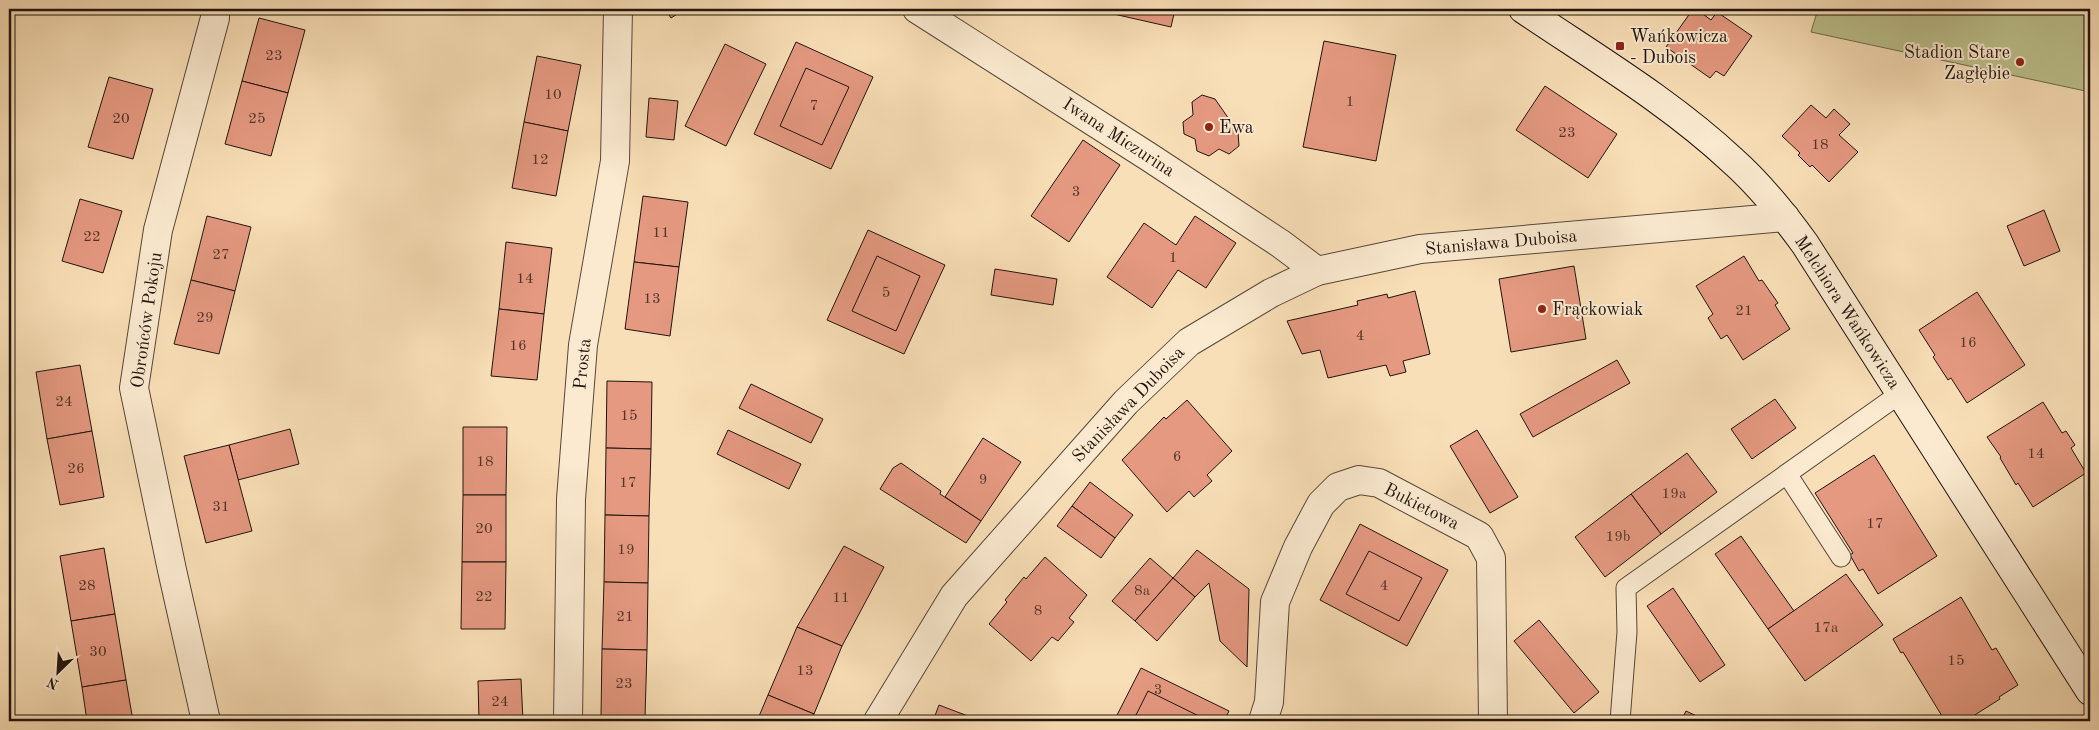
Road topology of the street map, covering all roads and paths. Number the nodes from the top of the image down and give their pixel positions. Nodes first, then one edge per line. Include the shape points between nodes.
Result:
1 (215, 9) edge
2 (618, 9) edge
3 (917, 9) edge
4 (1523, 9) edge
5 (1785, 217) junction
6 (1317, 271) junction
7 (1901, 393) junction
8 (1786, 474) junction
9 (1841, 557) dead end
10 (2090, 691) edge
11 (206, 721) edge
12 (568, 721) edge
13 (878, 721) edge
14 (1263, 721) edge
15 (1493, 721) edge
16 (1620, 721) edge

1 - 11 street, Obrońców Pokoju via 158,230 134,388
2 - 12 street, Prosta via 615,161 583,345 571,499
3 - 6 street, Iwana Miczurina via 1165,168
4 - 5 street, Melchiora Wańkowicza via 1671,110 1733,161
5 - 6 street, Stanisława Duboisa via 1420,249
5 - 7 street, Melchiora Wańkowicza
6 - 13 street, Stanisława Duboisa via 1271,293 1189,342 1126,402 954,596
7 - 8 lane
7 - 10 street, Melchiora Wańkowicza
8 - 9 lane
8 - 16 lane via 1626,588 1627,632
14 - 15 street, Bukietowa via 1269,702 1275,602 1298,547 1321,504 1338,487 1359,480 1379,483 1479,536 1491,558

